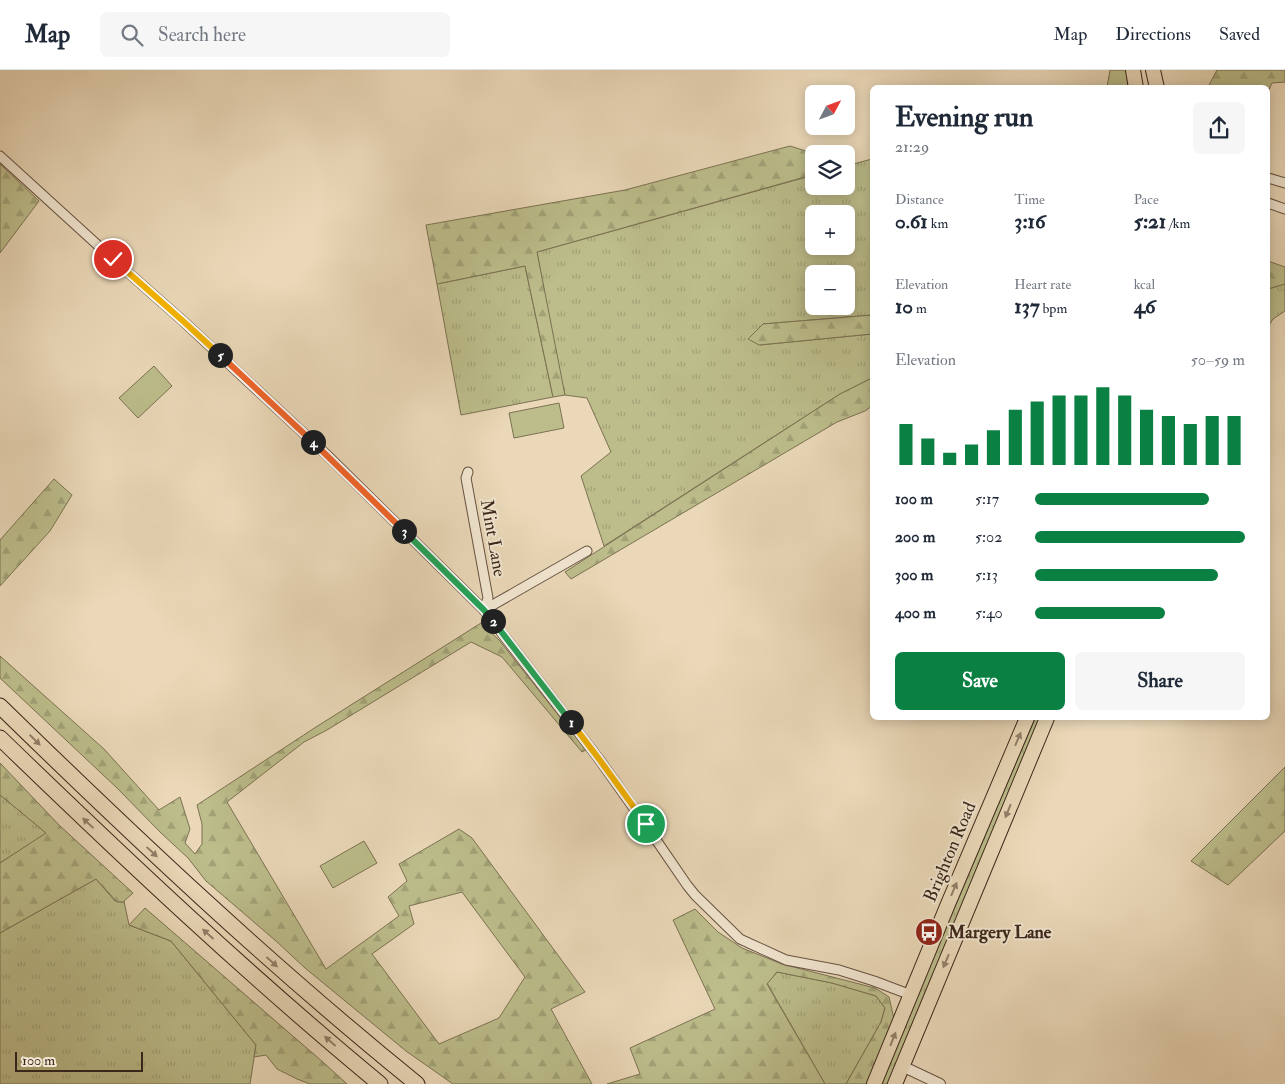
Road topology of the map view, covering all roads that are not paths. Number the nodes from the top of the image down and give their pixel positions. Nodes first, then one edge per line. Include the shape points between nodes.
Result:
1 (1133, 70) edge
2 (1153, 70) edge
3 (1136, 85) edge
4 (1157, 85) edge
5 (0, 156) edge
6 (1270, 179) edge
7 (1285, 183) edge
8 (1270, 204) edge
9 (1285, 209) edge
10 (468, 472) dead end
11 (587, 551) dead end
12 (484, 610) junction
13 (0, 706) edge
14 (1026, 720) edge
15 (1045, 720) edge
16 (0, 738) edge
17 (911, 995) junction
18 (382, 1056) junction
19 (902, 1066) junction
20 (371, 1079) edge
21 (380, 1084) edge
22 (417, 1084) edge
23 (426, 1084) edge
24 (874, 1084) edge
25 (895, 1084) edge
26 (940, 1084) edge

1 - 3 highway
2 - 4 highway
5 - 12 street via 321,449
6 - 7 street
8 - 9 street
10 - 12 street, Mint Lane via 466,478 488,598
11 - 12 street
12 - 17 street via 599,759 687,885 740,938 786,960 839,970
13 -> 18 highway via 201,898
17 -> 14 highway, Brighton Road
15 -> 19 highway
20 -> 16 highway via 186,914
24 -> 17 highway, Brighton Road
18 - 22 highway
18 - 23 highway
19 - 25 highway
19 - 26 street
20 - 21 highway

